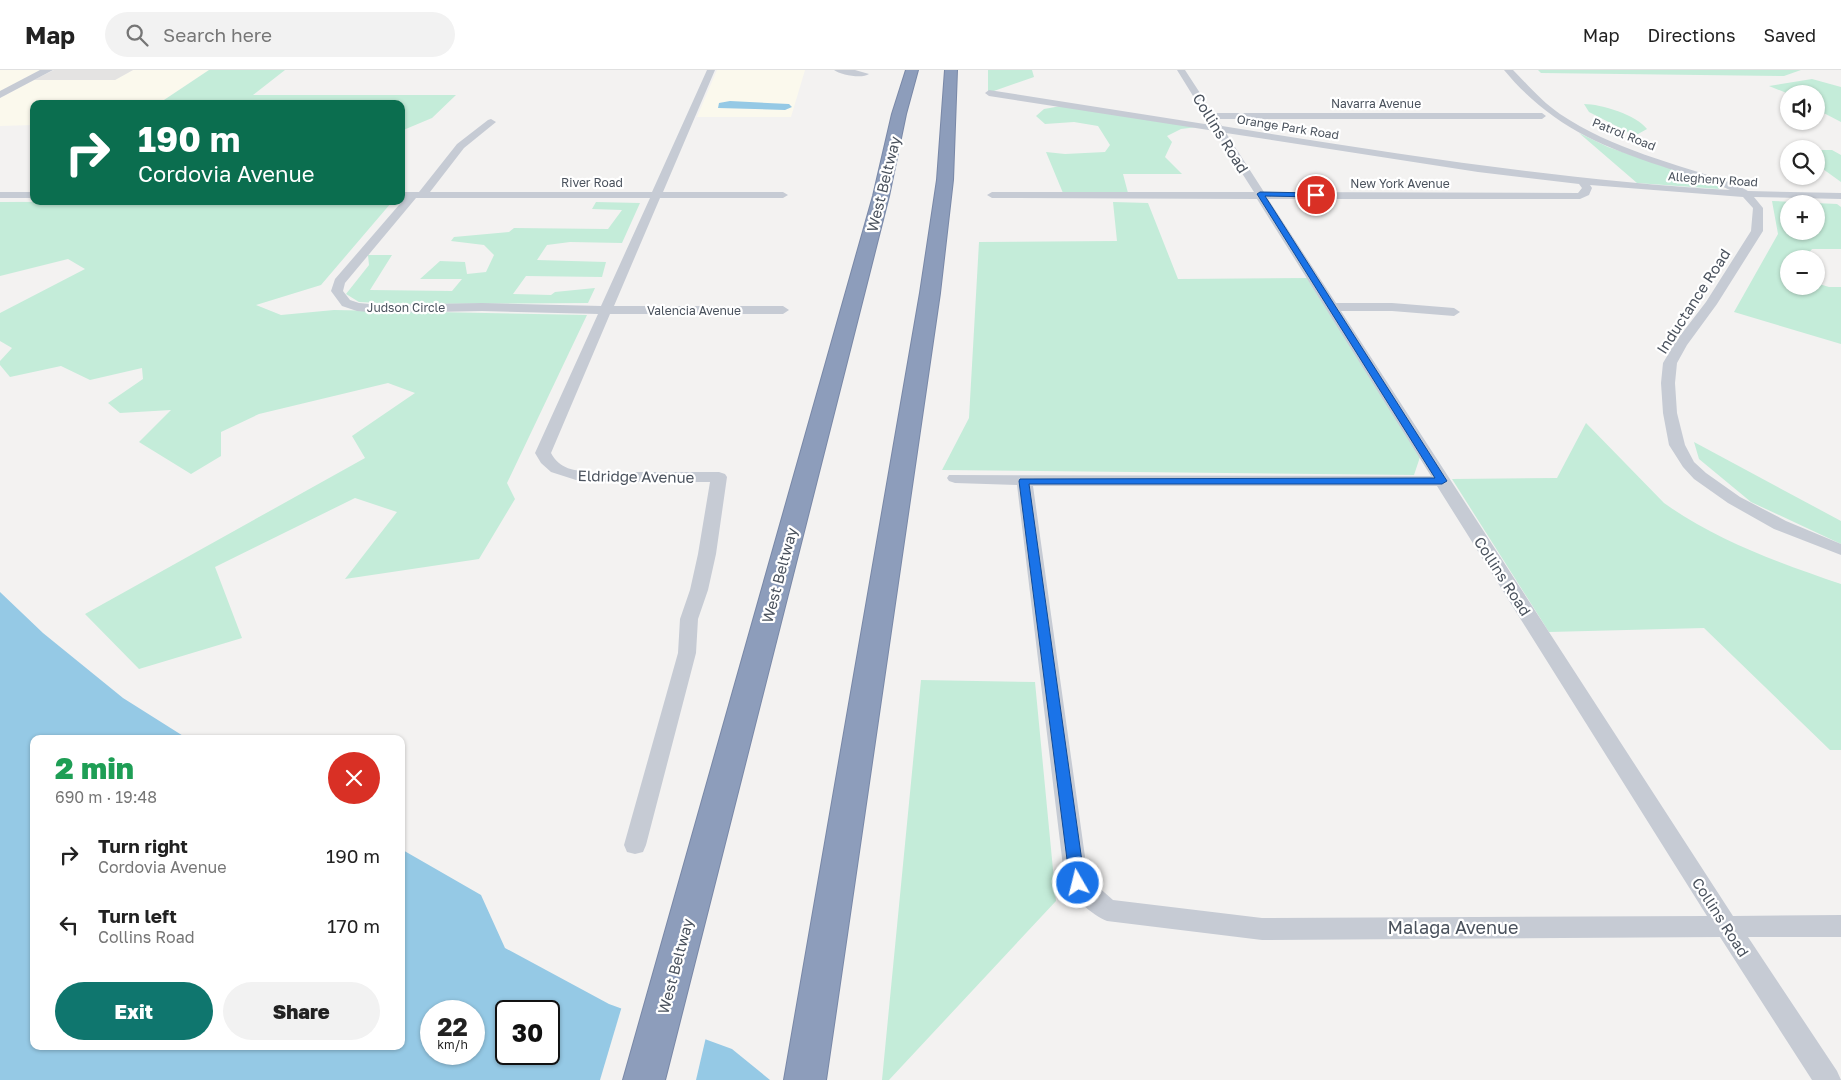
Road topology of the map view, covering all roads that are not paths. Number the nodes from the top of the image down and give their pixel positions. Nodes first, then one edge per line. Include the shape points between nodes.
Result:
1 (48, 70) edge
2 (711, 70) edge
3 (838, 70) edge
4 (912, 70) edge
5 (951, 70) edge
6 (1181, 70) edge
7 (1508, 70) edge
8 (865, 74) dead end
9 (904, 82) edge
10 (989, 93) dead end
11 (0, 95) edge
12 (1542, 116) dead end
13 (492, 122) dead end
14 (1214, 122) junction
15 (962, 129) dead end
16 (945, 180) junction
17 (1584, 181) junction
18 (1260, 194) junction
19 (1746, 194) junction
20 (0, 195) edge
21 (30, 195) edge
22 (412, 195) edge
23 (656, 195) junction
24 (992, 195) dead end
25 (783, 196) dead end
26 (1839, 197) edge
27 (404, 205) edge
28 (1331, 307) junction
29 (605, 310) junction
30 (784, 310) dead end
31 (1454, 312) dead end
32 (955, 478) dead end
33 (1024, 481) junction
34 (1442, 481) junction
35 (1841, 550) edge
36 (635, 845) dead end
37 (1841, 926) edge
38 (1727, 927) junction
39 (644, 1080) edge
40 (805, 1080) edge
41 (1828, 1080) edge

1 - 11 street
2 - 23 street, Eldridge Avenue
3 - 8 street
4 - 9 highway, West Beltway
5 - 16 highway
6 - 14 street, Collins Road
7 - 19 street, Patrol Road via 1556,116 1607,144
9 - 39 highway, West Beltway via 876,215
10 - 14 street, Orange Park Road
12 - 14 street, Navarra Avenue
13 - 22 street, Judson Circle via 476,130
14 - 17 street, Orange Park Road via 1478,168
14 - 18 street, Collins Road
15 - 16 highway via 961,147
16 - 40 highway
17 - 18 street, New York Avenue via 1587,188 1580,196
17 - 19 street, Allegheny Road
18 - 24 street, New York Avenue
18 - 28 street, Collins Road
19 - 26 street, Allegheny Road
19 - 35 street, Inductance Road via 1758,208 1757,231 1670,363 1670,413 1677,445 1700,476 1734,500
20 - 21 street
22 - 23 street, River Road
23 - 25 street, River Road
23 - 29 street, Eldridge Avenue
27 - 29 street, Judson Circle via 339,282 337,290 346,303 380,309
28 - 31 street
28 - 34 street, Collins Road
29 - 30 street, Valencia Avenue
29 - 36 street, Eldridge Avenue via 543,453 546,463 560,472 591,478 719,477 705,563 689,619 687,653
32 - 33 street
33 - 34 street
33 - 38 street, Malaga Avenue via 1078,883 1107,910 1262,929
34 - 38 street, Collins Road
37 - 38 street, Malaga Avenue
38 - 41 street, Collins Road

